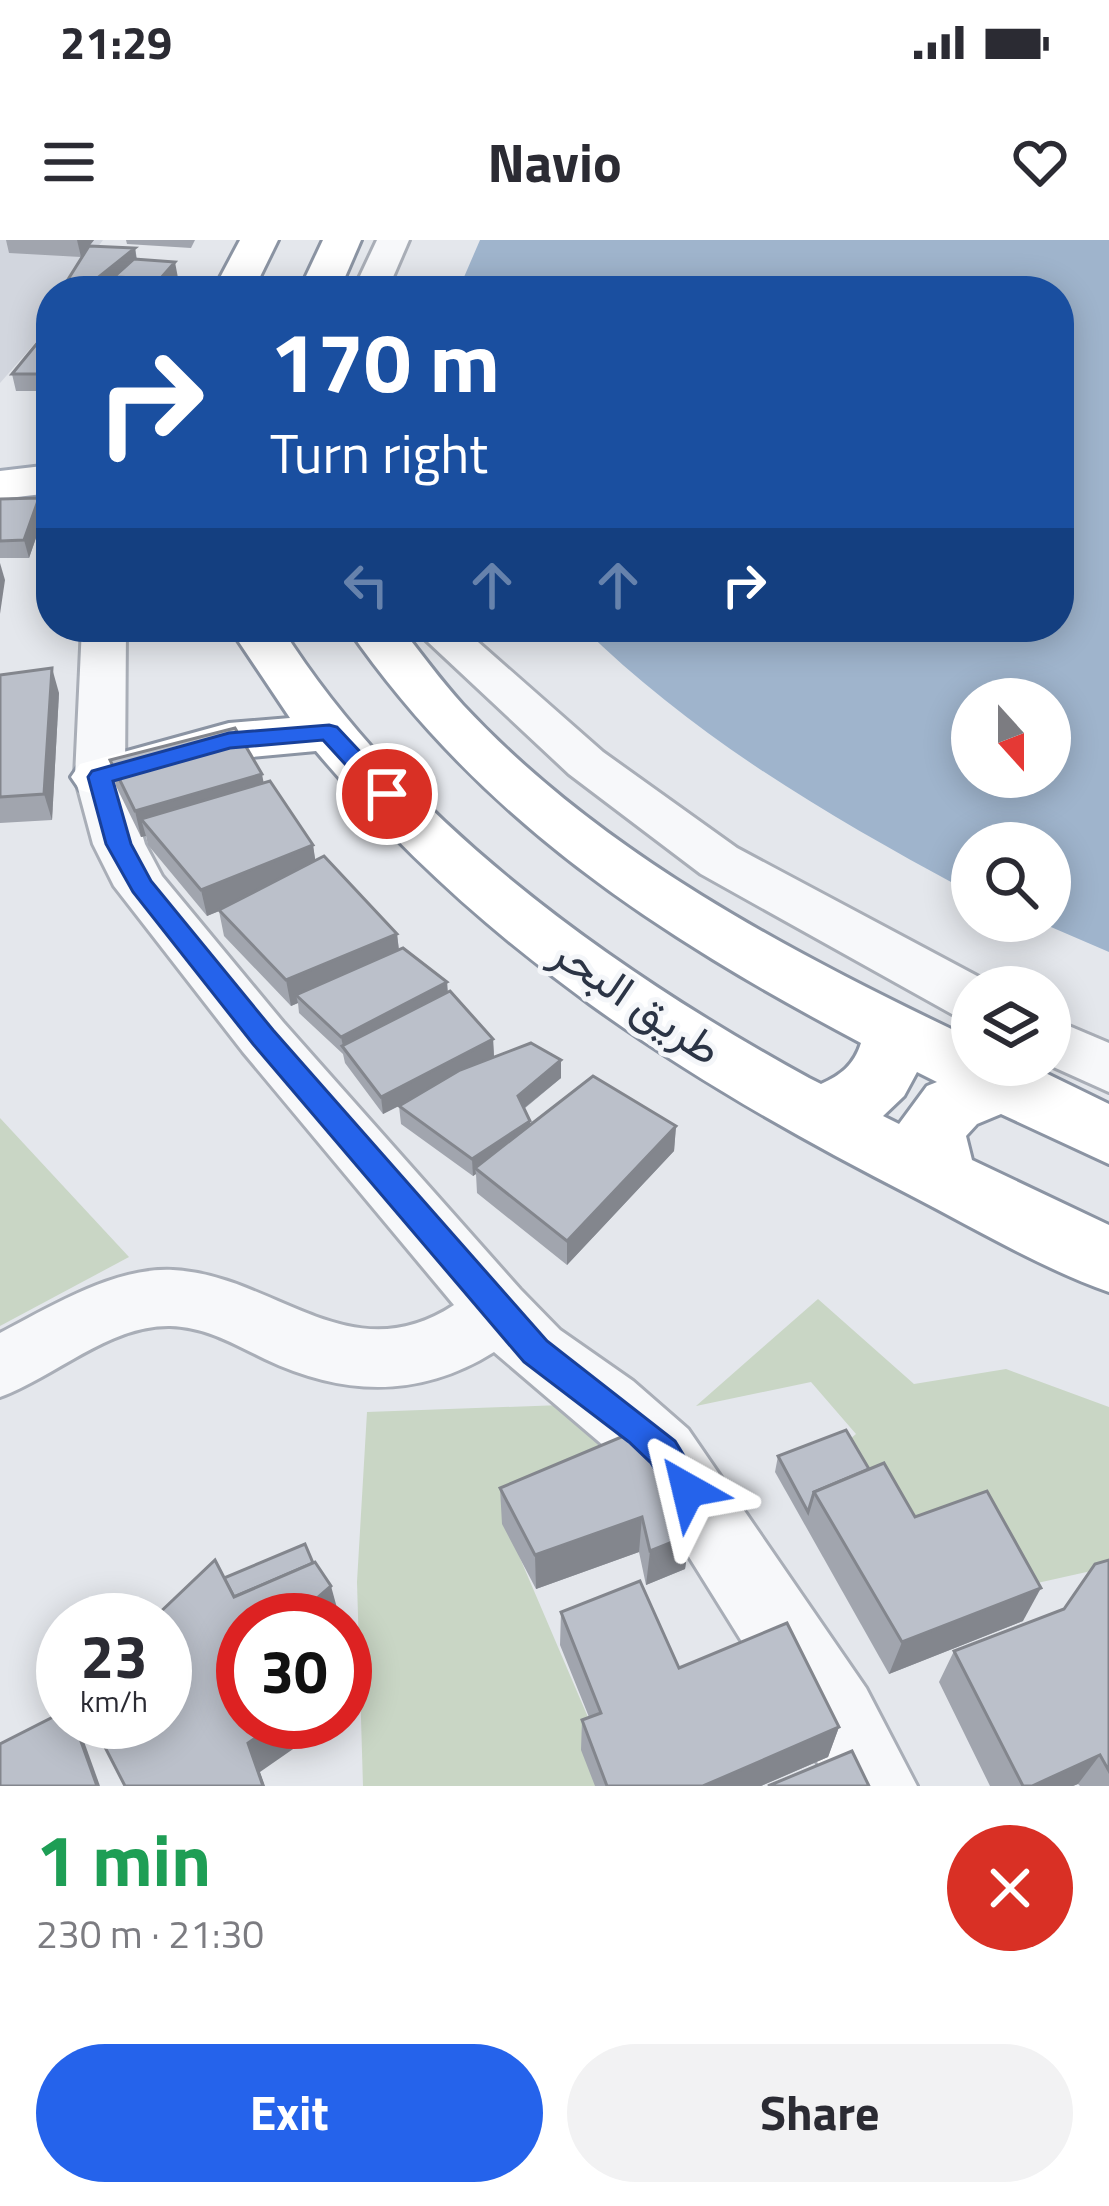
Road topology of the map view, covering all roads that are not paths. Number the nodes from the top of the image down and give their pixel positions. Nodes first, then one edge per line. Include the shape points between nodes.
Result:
1 (259, 240) edge
2 (342, 240) edge
3 (393, 240) edge
4 (241, 276) edge
5 (326, 276) edge
6 (377, 276) edge
7 (36, 481) edge
8 (0, 485) edge
9 (0, 497) edge
10 (36, 499) edge
11 (104, 642) edge
12 (265, 642) edge
13 (384, 642) edge
14 (451, 642) edge
15 (289, 680) junction
16 (329, 732) junction
17 (100, 760) junction
18 (951, 987) edge
19 (898, 1032) junction
20 (951, 1044) edge
21 (1071, 1066) edge
22 (1109, 1069) edge
23 (987, 1086) edge
24 (1054, 1086) edge
25 (818, 1114) junction
26 (1109, 1136) edge
27 (940, 1176) junction
28 (1109, 1260) edge
29 (497, 1309) junction
30 (0, 1366) edge
31 (876, 1786) edge

1 - 4 main road
2 - 5 main road
3 - 6 street
7 - 8 main road
9 - 10 main road
11 - 17 street
12 - 15 main road, طريق البحر
13 - 19 main road via 502,778 615,870
14 - 18 street via 586,763 701,848
15 - 16 main road, طريق البحر
15 - 17 main road via 206,726 130,743
16 - 17 main road
16 - 25 main road, طريق البحر via 415,826 508,910 679,1035
17 - 29 street via 118,844 142,886
19 - 20 main road
19 - 25 main road via 886,1075
21 - 22 street
23 - 27 main road via 940,1114 930,1131
24 - 26 main road
25 - 27 main road, طريق البحر
27 - 28 main road, طريق البحر
29 - 30 street via 431,1351 358,1363 207,1303 148,1299
29 - 31 street via 536,1352 663,1452

